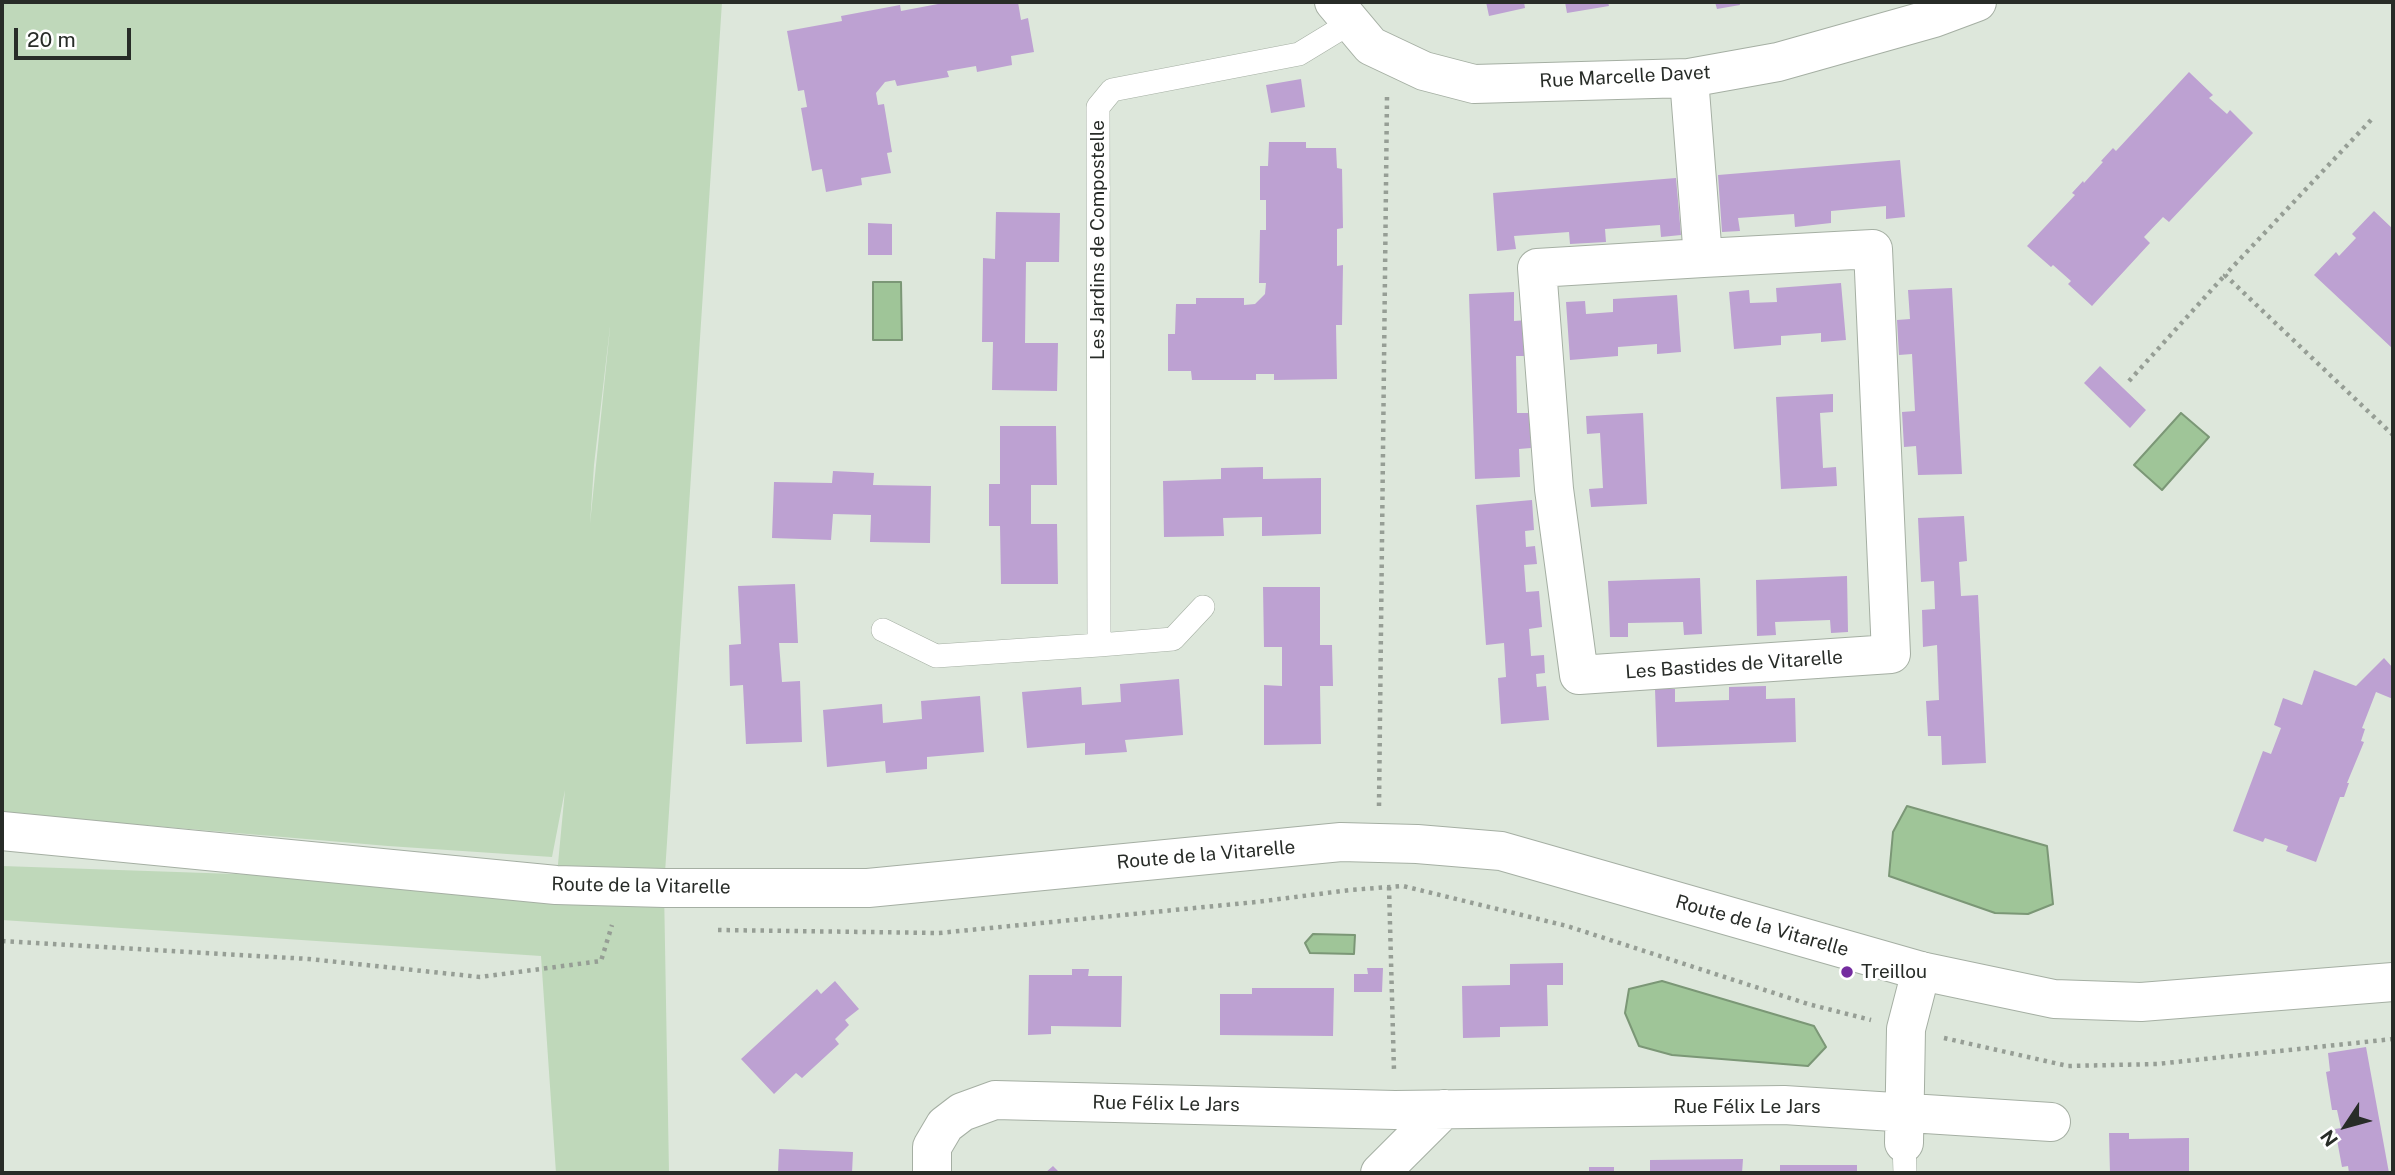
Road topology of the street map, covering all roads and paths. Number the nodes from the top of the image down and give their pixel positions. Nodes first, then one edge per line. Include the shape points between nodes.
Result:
1 (1977, 2) edge
2 (1342, 13) edge
3 (1387, 55) junction
4 (1689, 78) junction
5 (2371, 120) dead end
6 (1703, 258) junction
7 (2225, 275) junction
8 (2129, 381) dead end
9 (2393, 436) edge
10 (1203, 607) dead end
11 (883, 630) dead end
12 (1099, 645) junction
13 (2, 831) edge
14 (1378, 843) junction
15 (1389, 887) junction
16 (614, 920) dead end
17 (705, 930) dead end
18 (2, 941) edge
19 (1921, 971) junction
20 (2393, 982) edge
21 (1906, 1029) junction
22 (2393, 1039) edge
23 (1444, 1109) junction
24 (1395, 1110) junction
25 (2050, 1122) dead end
26 (1904, 1143) edge
27 (932, 1173) edge
28 (1380, 1173) edge

1 - 4 street, Rue Marcelle Davet via 1778,62
2 - 3 street, Rue Marcelle Davet via 1371,46
2 - 12 lane, Les Jardins de Compostelle via 1299,54 1112,90 1098,107
3 - 4 street, Rue Marcelle Davet via 1474,84
3 - 14 path
4 - 6 street
5 - 7 path
6 - 6 street, Les Bastides de Vitarelle via 1873,249 1891,654 1579,675 1554,489 1537,268
7 - 8 path
7 - 9 path
10 - 12 lane via 1173,639
11 - 12 lane via 936,656
13 - 14 street, Route de la Vitarelle via 556,885 664,888 868,888
14 - 15 path
14 - 19 street, Route de la Vitarelle via 1501,851
15 - 17 path via 939,933
15 - 21 path via 1403,886 1567,926 1808,1004
15 - 24 path
16 - 18 path via 601,961 480,977 309,959
19 - 20 street, Route de la Vitarelle via 2054,999 2141,1002
19 - 21 street
21 - 22 path via 2068,1066 2157,1064
21 - 26 street
23 - 24 street, Rue Félix Le Jars
23 - 26 street, Rue Félix Le Jars via 1784,1105
23 - 28 street
24 - 27 street, Rue Félix Le Jars via 995,1100 962,1112 946,1125 932,1147
25 - 26 street, Rue Félix Le Jars

